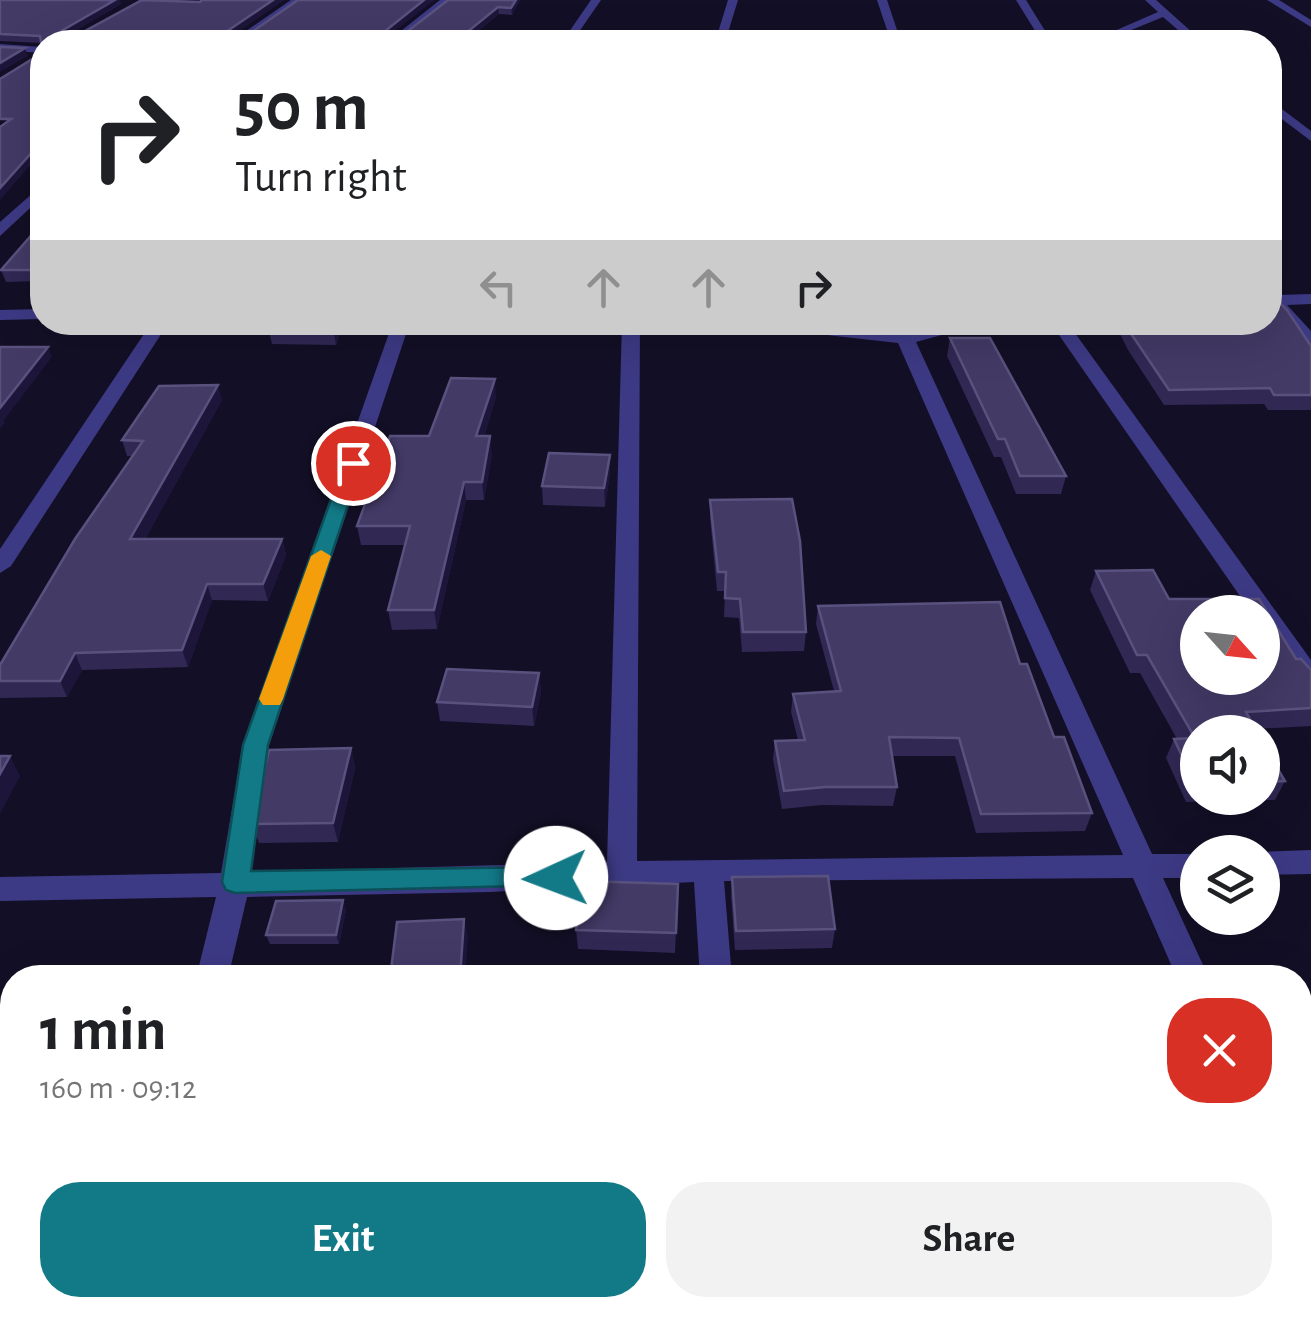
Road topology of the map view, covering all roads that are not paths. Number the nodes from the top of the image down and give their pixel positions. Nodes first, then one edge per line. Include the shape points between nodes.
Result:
1 (298, 0) edge
2 (446, 0) edge
3 (596, 0) edge
4 (733, 0) edge
5 (882, 0) edge
6 (1021, 0) edge
7 (1150, 0) edge
8 (1272, 0) edge
9 (1164, 13) junction
10 (1311, 24) edge
11 (253, 30) edge
12 (407, 30) edge
13 (575, 30) edge
14 (724, 30) edge
15 (892, 30) edge
16 (1039, 30) edge
17 (1123, 30) edge
18 (1184, 30) edge
19 (0, 47) edge
20 (30, 51) edge
21 (1282, 114) edge
22 (1311, 137) edge
23 (30, 202) edge
24 (0, 232) edge
25 (1282, 298) edge
26 (1311, 299) edge
27 (1282, 310) edge
28 (30, 314) edge
29 (0, 315) edge
30 (151, 335) edge
31 (398, 335) edge
32 (630, 335) edge
33 (889, 335) edge
34 (926, 335) edge
35 (1067, 335) edge
36 (906, 338) junction
37 (1311, 342) edge
38 (0, 566) edge
39 (1311, 679) edge
40 (1311, 862) edge
41 (1280, 863) edge
42 (1180, 867) edge
43 (1144, 868) junction
44 (708, 869) junction
45 (622, 874) junction
46 (235, 882) junction
47 (0, 889) edge
48 (215, 965) edge
49 (715, 965) edge
50 (1187, 965) edge

1 - 11 street
2 - 12 street
3 - 13 street
4 - 14 street
5 - 15 street
6 - 16 street
7 - 9 street
8 - 10 street
9 - 17 street
9 - 18 street
19 - 20 street
21 - 22 street
23 - 24 street
25 - 26 street
27 - 37 street
28 - 29 street
30 - 38 street
31 - 46 street via 256,745
32 - 45 street
33 - 36 street
34 - 36 street
35 - 39 street
36 - 43 street
40 - 41 street
42 - 43 street
43 - 44 street
43 - 50 street
44 - 45 street
44 - 49 street
45 - 46 street
46 - 47 street
46 - 48 street

